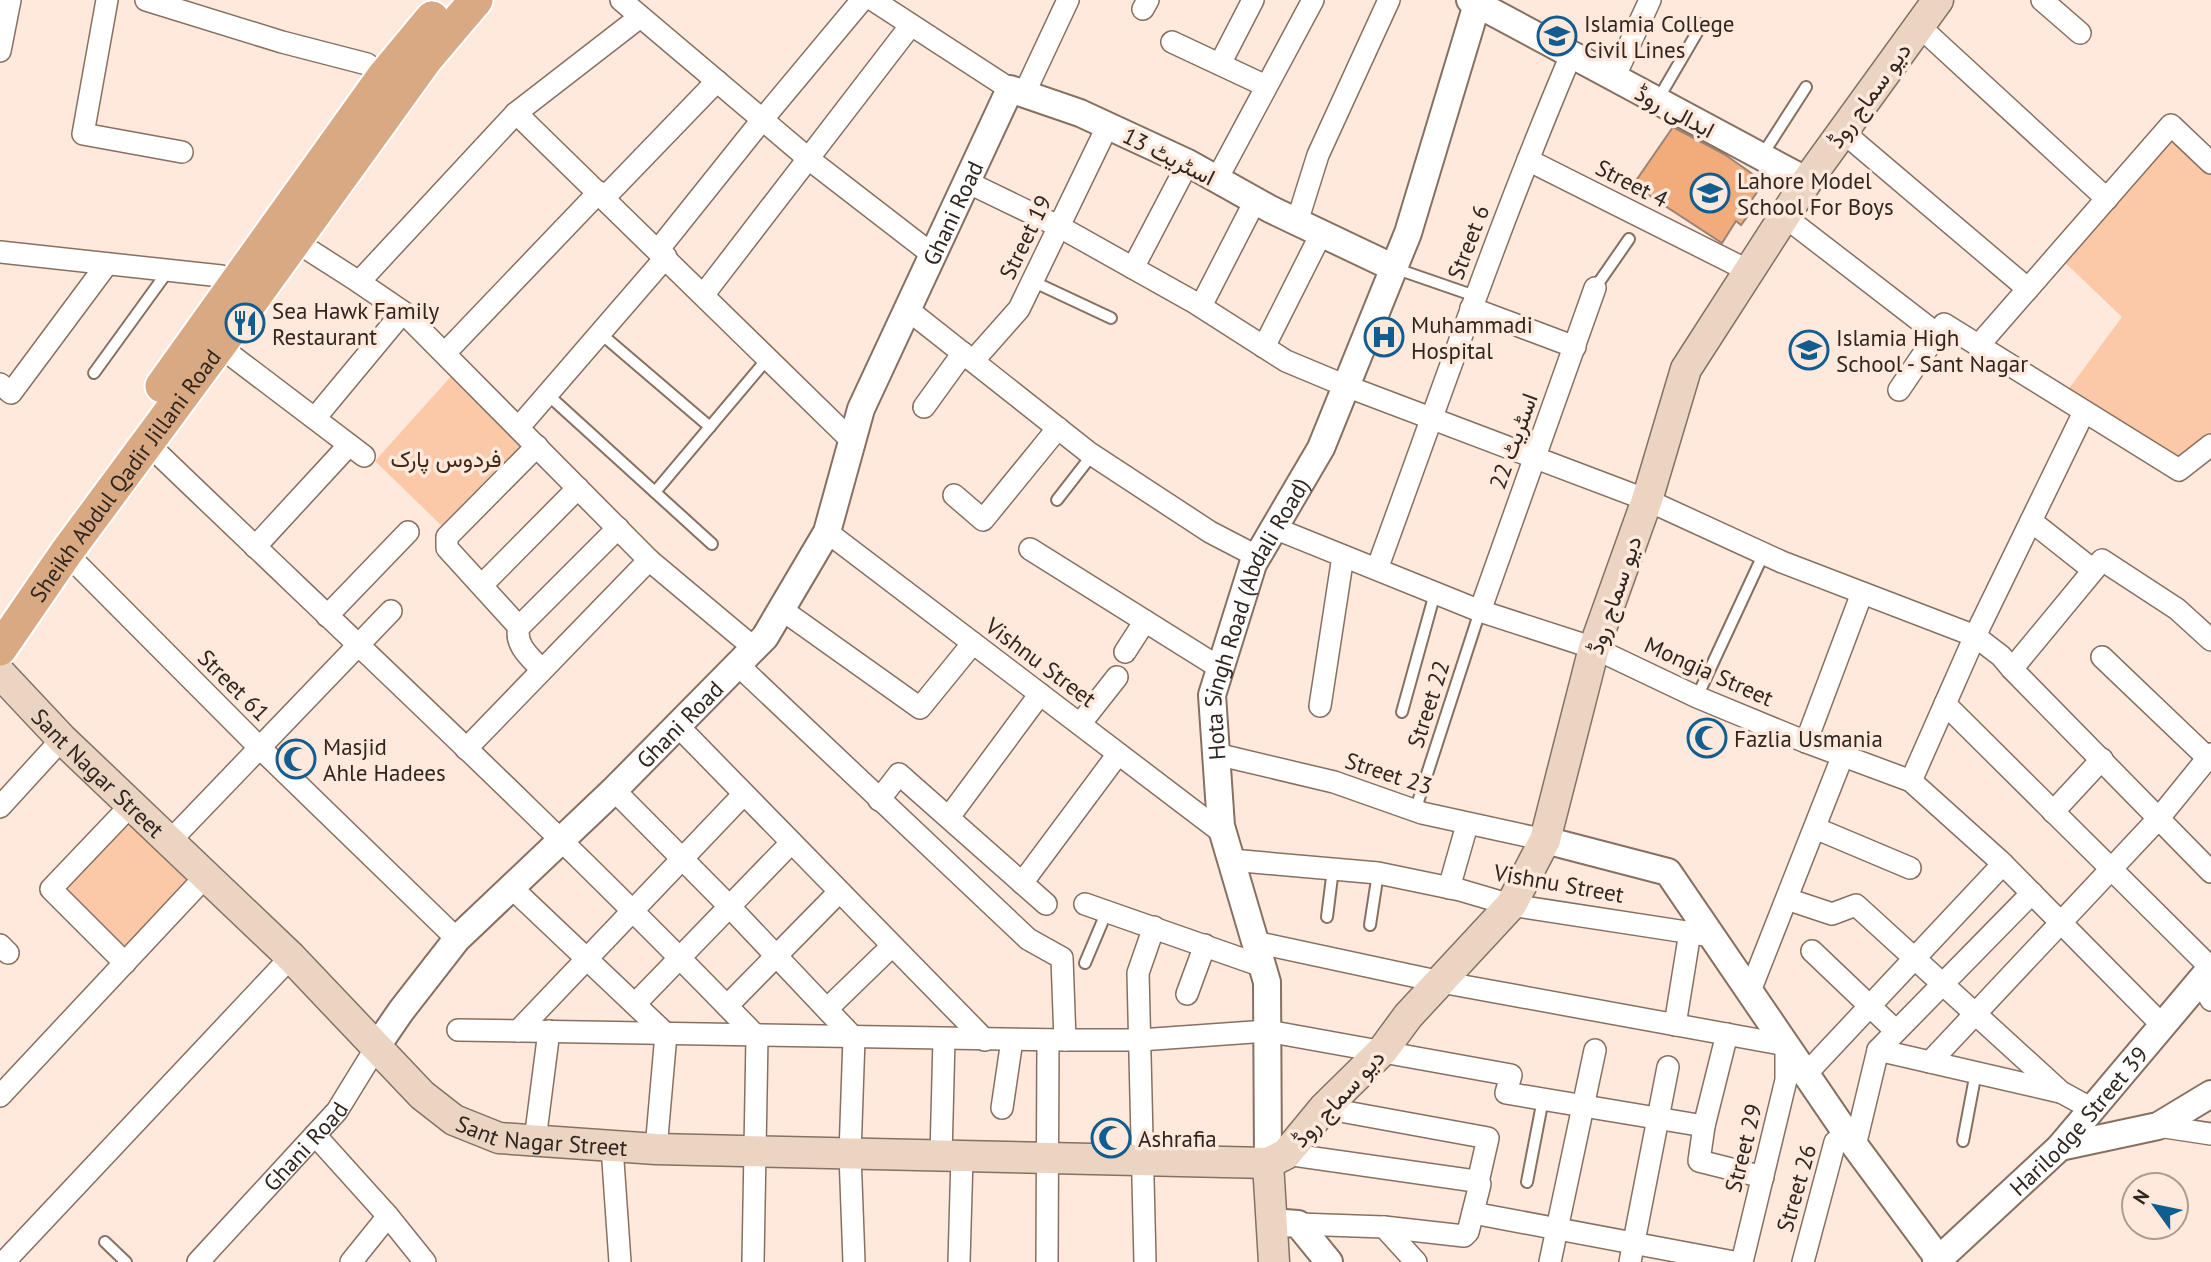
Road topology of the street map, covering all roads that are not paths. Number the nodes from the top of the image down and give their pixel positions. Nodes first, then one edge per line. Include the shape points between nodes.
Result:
1 (10, 0) edge
2 (107, 0) edge
3 (146, 0) edge
4 (447, 0) edge
5 (476, 0) edge
6 (621, 0) edge
7 (862, 0) edge
8 (873, 0) edge
9 (1068, 0) edge
10 (1253, 0) edge
11 (1313, 0) edge
12 (1389, 0) edge
13 (1650, 0) edge
14 (1938, 0) edge
15 (2042, 0) edge
16 (1474, 2) edge
17 (907, 14) edge
18 (640, 17) junction
19 (1702, 24) dead end
20 (1919, 26) junction
21 (2080, 33) dead end
22 (1172, 42) dead end
23 (0, 51) edge
24 (1571, 55) junction
25 (1220, 64) junction
26 (383, 77) junction
27 (1614, 78) junction
28 (716, 80) junction
29 (1266, 86) junction
30 (1806, 87) dead end
31 (1017, 92) junction
32 (1657, 101) junction
33 (516, 113) junction
34 (762, 120) junction
35 (1108, 125) junction
36 (1843, 132) junction
37 (182, 152) dead end
38 (1761, 157) junction
39 (810, 160) junction
40 (1528, 160) junction
41 (1188, 163) junction
42 (2211, 163) edge
43 (1217, 179) junction
44 (1807, 181) junction
45 (967, 182) junction
46 (602, 195) junction
47 (2107, 199) junction
48 (1255, 201) junction
49 (1784, 216) junction
50 (1297, 222) junction
51 (1060, 227) junction
52 (1321, 234) junction
53 (1629, 239) dead end
54 (295, 241) junction
55 (0, 252) edge
56 (662, 253) junction
57 (933, 255) junction
58 (107, 264) junction
59 (1133, 268) junction
60 (1394, 268) junction
61 (168, 271) junction
62 (1749, 271) junction
63 (1032, 281) junction
64 (359, 282) junction
65 (234, 284) junction
66 (1595, 288) joint
67 (2028, 289) junction
68 (704, 294) junction
69 (1473, 302) junction
70 (1201, 306) junction
71 (908, 309) junction
72 (403, 312) junction
73 (1111, 318) dead end
74 (600, 333) junction
75 (1937, 334) junction
76 (219, 346) junction
77 (1978, 346) junction
78 (1264, 347) junction
79 (1575, 347) junction
80 (445, 353) junction
81 (968, 357) junction
82 (768, 358) junction
83 (94, 373) dead end
84 (0, 384) edge
85 (1346, 386) junction
86 (1899, 390) dead end
87 (547, 394) junction
88 (923, 407) dead end
89 (2084, 412) junction
90 (315, 418) junction
91 (1432, 418) junction
92 (710, 427) junction
93 (519, 428) junction
94 (1058, 428) junction
95 (852, 441) junction
96 (147, 443) junction
97 (2211, 445) edge
98 (537, 446) junction
99 (1092, 455) junction
100 (1535, 457) junction
101 (578, 488) junction
102 (655, 492) junction
103 (954, 495) dead end
104 (1057, 500) dead end
105 (1647, 500) junction
106 (2031, 521) junction
107 (618, 528) junction
108 (1274, 528) junction
109 (408, 532) dead end
110 (827, 532) junction
111 (712, 544) dead end
112 (255, 547) junction
113 (1030, 549) dead end
114 (66, 553) junction
115 (1764, 553) junction
116 (1258, 556) junction
117 (1343, 556) junction
118 (649, 560) junction
119 (2097, 565) junction
120 (1377, 569) junction
121 (482, 585) junction
122 (1435, 593) junction
123 (1862, 593) junction
124 (781, 609) junction
125 (391, 611) dead end
126 (1480, 611) junction
127 (0, 614) edge
128 (327, 616) junction
129 (1145, 621) junction
130 (519, 627) junction
131 (1975, 636) junction
132 (2211, 640) edge
133 (973, 643) junction
134 (358, 646) junction
135 (1594, 648) junction
136 (0, 649) edge
137 (1125, 652) dead end
138 (746, 656) junction
139 (2102, 657) dead end
140 (1220, 668) junction
141 (2012, 669) junction
142 (542, 670) junction
143 (0, 673) edge
144 (1117, 677) dead end
145 (1040, 694) junction
146 (1698, 697) junction
147 (1945, 704) junction
148 (1320, 706) dead end
149 (1402, 712) dead end
150 (1080, 724) junction
151 (677, 725) junction
152 (62, 739) junction
153 (1806, 742) junction
154 (260, 748) junction
155 (466, 749) junction
156 (1118, 754) junction
157 (1216, 754) junction
158 (1843, 755) junction
159 (2210, 758) edge
160 (2102, 759) junction
161 (1911, 781) junction
162 (614, 790) junction
163 (743, 795) junction
164 (879, 800) junction
165 (131, 805) junction
166 (0, 807) edge
167 (1415, 811) junction
168 (2053, 812) junction
169 (948, 817) junction
170 (2159, 818) junction
171 (1467, 825) junction
172 (1815, 828) junction
173 (1224, 834) junction
174 (561, 839) junction
175 (1545, 840) junction
176 (170, 841) junction
177 (791, 843) junction
178 (681, 859) junction
179 (1231, 860) junction
180 (2003, 864) junction
181 (1910, 868) dead end
182 (2110, 868) junction
183 (1334, 869) junction
184 (2211, 872) edge
185 (1378, 873) junction
186 (206, 876) junction
187 (1022, 883) junction
188 (511, 887) junction
189 (1449, 888) junction
190 (839, 892) junction
191 (2032, 892) junction
192 (1787, 899) junction
193 (1046, 904) dead end
194 (1085, 904) dead end
195 (1511, 905) junction
196 (729, 906) junction
197 (633, 909) junction
198 (1107, 911) junction
199 (1327, 917) dead end
200 (2060, 923) junction
201 (1370, 925) dead end
202 (1154, 927) junction
203 (1701, 934) junction
204 (457, 939) junction
205 (1206, 945) junction
206 (892, 946) junction
207 (1812, 951) dead end
208 (1259, 954) junction
209 (776, 955) junction
210 (680, 956) junction
211 (291, 957) junction
212 (586, 958) junction
213 (1915, 959) junction
214 (125, 963) junction
215 (1085, 963) dead end
216 (2208, 979) edge
217 (1441, 982) junction
218 (1942, 984) junction
219 (1750, 991) junction
220 (1187, 993) dead end
221 (635, 1004) junction
222 (727, 1006) junction
223 (1870, 1007) junction
224 (827, 1009) junction
225 (1975, 1014) junction
226 (1675, 1025) junction
227 (2163, 1026) junction
228 (458, 1030) dead end
229 (518, 1031) junction
230 (549, 1031) junction
231 (1267, 1031) junction
232 (1896, 1031) junction
233 (666, 1034) junction
234 (1727, 1034) junction
235 (757, 1037) junction
236 (854, 1038) junction
237 (944, 1040) junction
238 (985, 1040) junction
239 (1012, 1040) junction
240 (1056, 1040) junction
241 (1140, 1040) junction
242 (1786, 1045) junction
243 (377, 1046) junction
244 (1383, 1050) junction
245 (1595, 1050) dead end
246 (1878, 1050) junction
247 (1930, 1062) junction
248 (1668, 1067) dead end
249 (1976, 1072) junction
250 (1806, 1074) junction
251 (2061, 1092) junction
252 (2211, 1094) edge
253 (0, 1096) edge
254 (1543, 1099) junction
255 (1583, 1106) junction
256 (1002, 1108) dead end
257 (1324, 1108) junction
258 (2092, 1109) junction
259 (1659, 1119) junction
260 (1704, 1126) junction
261 (2158, 1126) junction
262 (2211, 1134) edge
263 (315, 1135) junction
264 (535, 1140) junction
265 (1851, 1140) junction
266 (1963, 1140) dead end
267 (612, 1147) junction
268 (2060, 1147) junction
269 (656, 1149) junction
270 (753, 1152) junction
271 (850, 1154) junction
272 (952, 1156) junction
273 (1047, 1158) junction
274 (1277, 1158) junction
275 (1144, 1161) junction
276 (1763, 1177) junction
277 (1478, 1182) junction
278 (1527, 1182) dead end
279 (1473, 1213) junction
280 (388, 1216) junction
281 (1284, 1223) junction
282 (1384, 1227) junction
283 (1557, 1229) junction
284 (105, 1242) dead end
285 (1632, 1253) edge
286 (1939, 1261) edge
287 (4, 1262) edge
288 (126, 1262) edge
289 (198, 1262) edge
290 (351, 1262) edge
291 (425, 1262) edge
292 (620, 1262) edge
293 (753, 1262) edge
294 (854, 1262) edge
295 (959, 1262) edge
296 (1047, 1262) edge
297 (1144, 1262) edge
298 (1274, 1262) edge
299 (1329, 1262) edge
300 (1416, 1262) edge
301 (1550, 1262) edge
302 (1734, 1262) edge
303 (1742, 1262) edge
304 (1803, 1262) edge

1 - 23 street
2 - 37 street via 82,134
3 - 26 street via 367,64
4 - 26 main road, Sheikh Abdul Qadir Jillani Road
5 - 54 main road, Sheikh Abdul Qadir Jillani Road via 426,59
6 - 18 street
7 - 34 street
8 - 17 street, اسٹریٹ 13
9 - 31 street
10 - 25 street
11 - 29 street
12 - 50 street via 1318,155
13 - 27 street
14 - 20 main road, دیو سماج روڈ
15 - 21 street
16 - 24 street, ابدالی روڈ
16 - 60 street, Hota Singh Road (Abdali Road)
17 - 31 street, اسٹریٹ 13
17 - 39 street
18 - 28 street
18 - 33 street
19 - 32 lane
20 - 36 main road, دیو سماج روڈ
20 - 47 street
22 - 25 street
24 - 27 street, ابدالی روڈ
24 - 40 street, Street 6
25 - 29 street
26 - 65 main road, Sheikh Abdul Qadir Jillani Road
27 - 32 street, ابدالی روڈ
28 - 34 street
28 - 46 street
29 - 43 street
30 - 38 lane
31 - 35 street, اسٹریٹ 13
31 - 45 street, Ghani Road
32 - 38 street, ابدالی روڈ
33 - 46 street
33 - 64 street
34 - 39 street
34 - 56 street
35 - 41 street, اسٹریٹ 13
35 - 51 street, Street 19
36 - 44 main road, دیو سماج روڈ
36 - 67 street
38 - 44 street, ابدالی روڈ
39 - 57 street
39 - 68 street
40 - 62 street, Street 4
40 - 69 street, Street 6
41 - 43 street, اسٹریٹ 13
41 - 59 street
42 - 47 street via 2171,125
43 - 48 street, اسٹریٹ 13
44 - 49 main road, دیو سماج روڈ
45 - 51 street
45 - 57 street, Ghani Road
46 - 56 street
46 - 80 street
47 - 67 street
48 - 50 street, اسٹریٹ 13
48 - 70 street
49 - 62 main road, دیو سماج روڈ
49 - 75 street
50 - 52 street, اسٹریٹ 13
51 - 59 street
51 - 63 street, Street 19
52 - 60 street, اسٹریٹ 13
52 - 78 street
53 - 66 lane
54 - 64 street
54 - 76 main road, Sheikh Abdul Qadir Jillani Road
55 - 58 street
56 - 68 street
56 - 74 street
57 - 71 street, Ghani Road
58 - 61 street
58 - 84 street via 11,393
59 - 70 street
60 - 69 lane, اسٹریٹ 13
60 - 85 street, Hota Singh Road (Abdali Road)
61 - 65 street via 221,276
61 - 83 lane
62 - 105 main road, دیو سماج روڈ via 1686,369
63 - 73 lane
63 - 81 street, Street 19 via 1019,309
64 - 72 street
65 - 127 main road, Sheikh Abdul Qadir Jillani Road
66 - 79 street, اسٹریٹ 22
67 - 77 street
68 - 82 street
69 - 79 street
69 - 91 street, Street 6
70 - 78 street
71 - 81 street
71 - 95 street, Ghani Road via 861,408
72 - 80 street
72 - 90 street
74 - 87 street
74 - 92 lane
75 - 77 street via 1944,324
75 - 86 street
76 - 90 street
76 - 96 main road, Sheikh Abdul Qadir Jillani Road
77 - 89 street
78 - 85 street
79 - 100 street, اسٹریٹ 22
80 - 93 street
81 - 88 street, Street 19
81 - 94 street
82 - 92 lane
82 - 95 street
85 - 91 street
85 - 108 street, Hota Singh Road (Abdali Road) via 1321,448
87 - 93 street
87 - 102 lane
89 - 97 street via 2179,470
89 - 106 street
90 - 112 street via 357,450
91 - 100 street
91 - 120 street, Street 6
92 - 102 lane
93 - 98 street
94 - 99 street
94 - 103 street via 983,520
95 - 110 street, Ghani Road
96 - 112 street
96 - 114 main road, Sheikh Abdul Qadir Jillani Road
98 - 101 street
98 - 121 street via 447,537 447,548
99 - 104 lane
99 - 116 street via 1210,532
100 - 105 street
100 - 126 street, اسٹریٹ 22
101 - 107 street
101 - 121 street
102 - 111 lane
105 - 115 street
105 - 135 main road, دیو سماج روڈ
106 - 119 street
106 - 131 street
107 - 118 street
107 - 130 street
108 - 116 street, Hota Singh Road (Abdali Road)
108 - 117 street, Mongia Street
109 - 128 street
110 - 124 street, Ghani Road
110 - 133 street, Vishnu Street
112 - 128 street
113 - 129 street
114 - 136 main road, Sheikh Abdul Qadir Jillani Road
114 - 154 street, Street 61
115 - 123 street
115 - 146 lane
116 - 140 street, Hota Singh Road (Abdali Road)
117 - 120 street, Mongia Street
117 - 148 street
118 - 138 street
118 - 142 street
119 - 132 street via 2177,609
119 - 141 street
120 - 122 street, Mongia Street
121 - 130 street
122 - 126 street, Mongia Street
122 - 149 lane
123 - 131 street
123 - 153 street
124 - 133 street via 920,708
124 - 138 street, Ghani Road via 765,637
125 - 134 street
126 - 135 street, Mongia Street
126 - 167 lane, Street 22
128 - 134 street
129 - 137 street
129 - 140 street
130 - 142 street via 520,645
131 - 141 street
131 - 147 street
133 - 145 street, Vishnu Street
134 - 154 street
134 - 155 street
135 - 146 street, Mongia Street
135 - 175 main road, دیو سماج روڈ
138 - 151 street, Ghani Road
138 - 164 street
139 - 159 street
140 - 157 street, Hota Singh Road (Abdali Road) via 1212,695
141 - 160 street
142 - 155 street
143 - 152 main road, Sant Nagar Street
144 - 150 street
145 - 150 street, Vishnu Street
145 - 169 street
146 - 153 street, Mongia Street
147 - 161 street
147 - 168 street
150 - 156 street, Vishnu Street
151 - 162 street, Ghani Road
151 - 163 street
152 - 165 main road, Sant Nagar Street
152 - 166 street
153 - 158 street, Mongia Street
154 - 176 street
154 - 204 street, Street 61
155 - 174 street
156 - 173 street, Vishnu Street
156 - 187 street
157 - 167 street, Street 23 via 1334,782
157 - 173 street, Hota Singh Road (Abdali Road)
158 - 161 street, Mongia Street
158 - 172 street
159 - 170 street
160 - 168 street
160 - 170 street
161 - 180 street, Mongia Street
162 - 174 street, Ghani Road
162 - 178 street
163 - 177 street
163 - 178 street
164 - 169 street via 899,774
164 - 240 street via 1028,939 1062,958
165 - 176 main road, Sant Nagar Street
165 - 214 street via 51,889
167 - 171 street, Street 23
168 - 182 street
169 - 187 street
170 - 182 street
170 - 184 street
171 - 175 street, Street 23
171 - 189 street
172 - 181 street
172 - 192 street
173 - 179 street, Hota Singh Road (Abdali Road)
174 - 188 street, Ghani Road
174 - 197 street
175 - 195 main road, دیو سماج روڈ
175 - 203 street via 1668,872
176 - 186 main road, Sant Nagar Street
177 - 190 street
177 - 196 street
178 - 196 street
178 - 197 street
179 - 183 street, Vishnu Street
179 - 208 street, Hota Singh Road (Abdali Road)
180 - 191 street, Mongia Street
180 - 213 street
182 - 200 street
182 - 216 street
183 - 185 street, Vishnu Street
183 - 199 lane
185 - 189 street, Vishnu Street
185 - 201 lane
186 - 211 main road, Sant Nagar Street
186 - 214 street
187 - 193 street
188 - 204 street, Ghani Road
188 - 212 street
189 - 195 street, Vishnu Street
190 - 206 street
190 - 209 street
191 - 200 street, Mongia Street
191 - 218 street
192 - 213 street via 1832,914 1856,905
192 - 219 street
194 - 198 street
195 - 203 street, Vishnu Street
195 - 217 main road, دیو سماج روڈ
196 - 209 street
196 - 210 street
197 - 210 street
197 - 212 street
198 - 202 street
198 - 215 lane
200 - 225 street
200 - 227 street, Mongia Street
202 - 205 street
202 - 241 street via 1138,973
203 - 219 street
203 - 226 street
204 - 243 street, Ghani Road
205 - 208 street
205 - 220 street
206 - 224 street
206 - 238 street
207 - 223 street
208 - 217 street
208 - 231 street, Hota Singh Road (Abdali Road) via 1267,982
209 - 222 street
209 - 224 street
210 - 221 street
210 - 222 street
211 - 243 main road, Sant Nagar Street
211 - 287 street
212 - 221 street
212 - 229 street
213 - 218 street
213 - 223 street
214 - 253 street
216 - 227 street, Harilodge Street 39
217 - 226 street
217 - 244 main road, دیو سماج روڈ
218 - 225 street
218 - 232 street
219 - 242 street
221 - 233 street
222 - 235 street
223 - 232 street
223 - 250 street
224 - 236 street
225 - 247 street
225 - 251 street
226 - 234 street
227 - 258 street, Harilodge Street 39
228 - 229 street
229 - 230 street
230 - 233 street
230 - 264 street
231 - 241 street
231 - 244 street
231 - 274 street, Hota Singh Road (Abdali Road)
232 - 246 street
233 - 235 street
233 - 269 street
234 - 242 street
234 - 260 street
235 - 236 street
235 - 270 street
236 - 237 street
236 - 271 street
237 - 238 street
237 - 272 street
238 - 239 street
239 - 240 street
239 - 256 street
240 - 241 street
240 - 273 street
241 - 275 street
242 - 250 street
242 - 276 street, Street 29 via 1786,1080
243 - 263 street, Ghani Road via 337,1111
243 - 264 main road, Sant Nagar Street via 422,1095 454,1120 499,1138
244 - 254 street via 1511,1075 1506,1093
244 - 257 main road, دیو سماج روڈ
245 - 255 street
246 - 247 street
246 - 265 street, Street 26
247 - 249 street
248 - 259 street
249 - 251 street
249 - 266 lane
250 - 265 street
251 - 258 street
252 - 261 street
254 - 255 street
254 - 278 lane
255 - 259 street
255 - 283 street
257 - 274 main road, دیو سماج روڈ
257 - 277 street via 1488,1138
258 - 268 street, Harilodge Street 39
259 - 260 street
259 - 285 street
260 - 276 street via 1699,1161
261 - 262 street
261 - 268 street
263 - 280 street
263 - 289 street, Ghani Road
264 - 267 main road, Sant Nagar Street
265 - 286 street
265 - 304 street, Street 26 via 1835,1142
267 - 269 main road, Sant Nagar Street
267 - 292 street
268 - 286 street, Harilodge Street 39
269 - 270 main road, Sant Nagar Street
270 - 271 main road, Sant Nagar Street
270 - 293 street
271 - 272 main road, Sant Nagar Street
271 - 294 street
272 - 273 main road, Sant Nagar Street
272 - 295 street
273 - 275 main road, Sant Nagar Street
273 - 296 street
274 - 275 main road, Sant Nagar Street
274 - 277 street
274 - 281 main road, Hota Singh Road (Abdali Road)
275 - 297 street
276 - 303 street, Street 29
277 - 279 street
279 - 282 street via 1464,1236
279 - 283 street
280 - 290 street
280 - 291 street
281 - 282 street
281 - 298 main road, Hota Singh Road (Abdali Road)
281 - 299 street
282 - 300 street
283 - 285 street
283 - 301 street
284 - 288 lane
285 - 302 street

